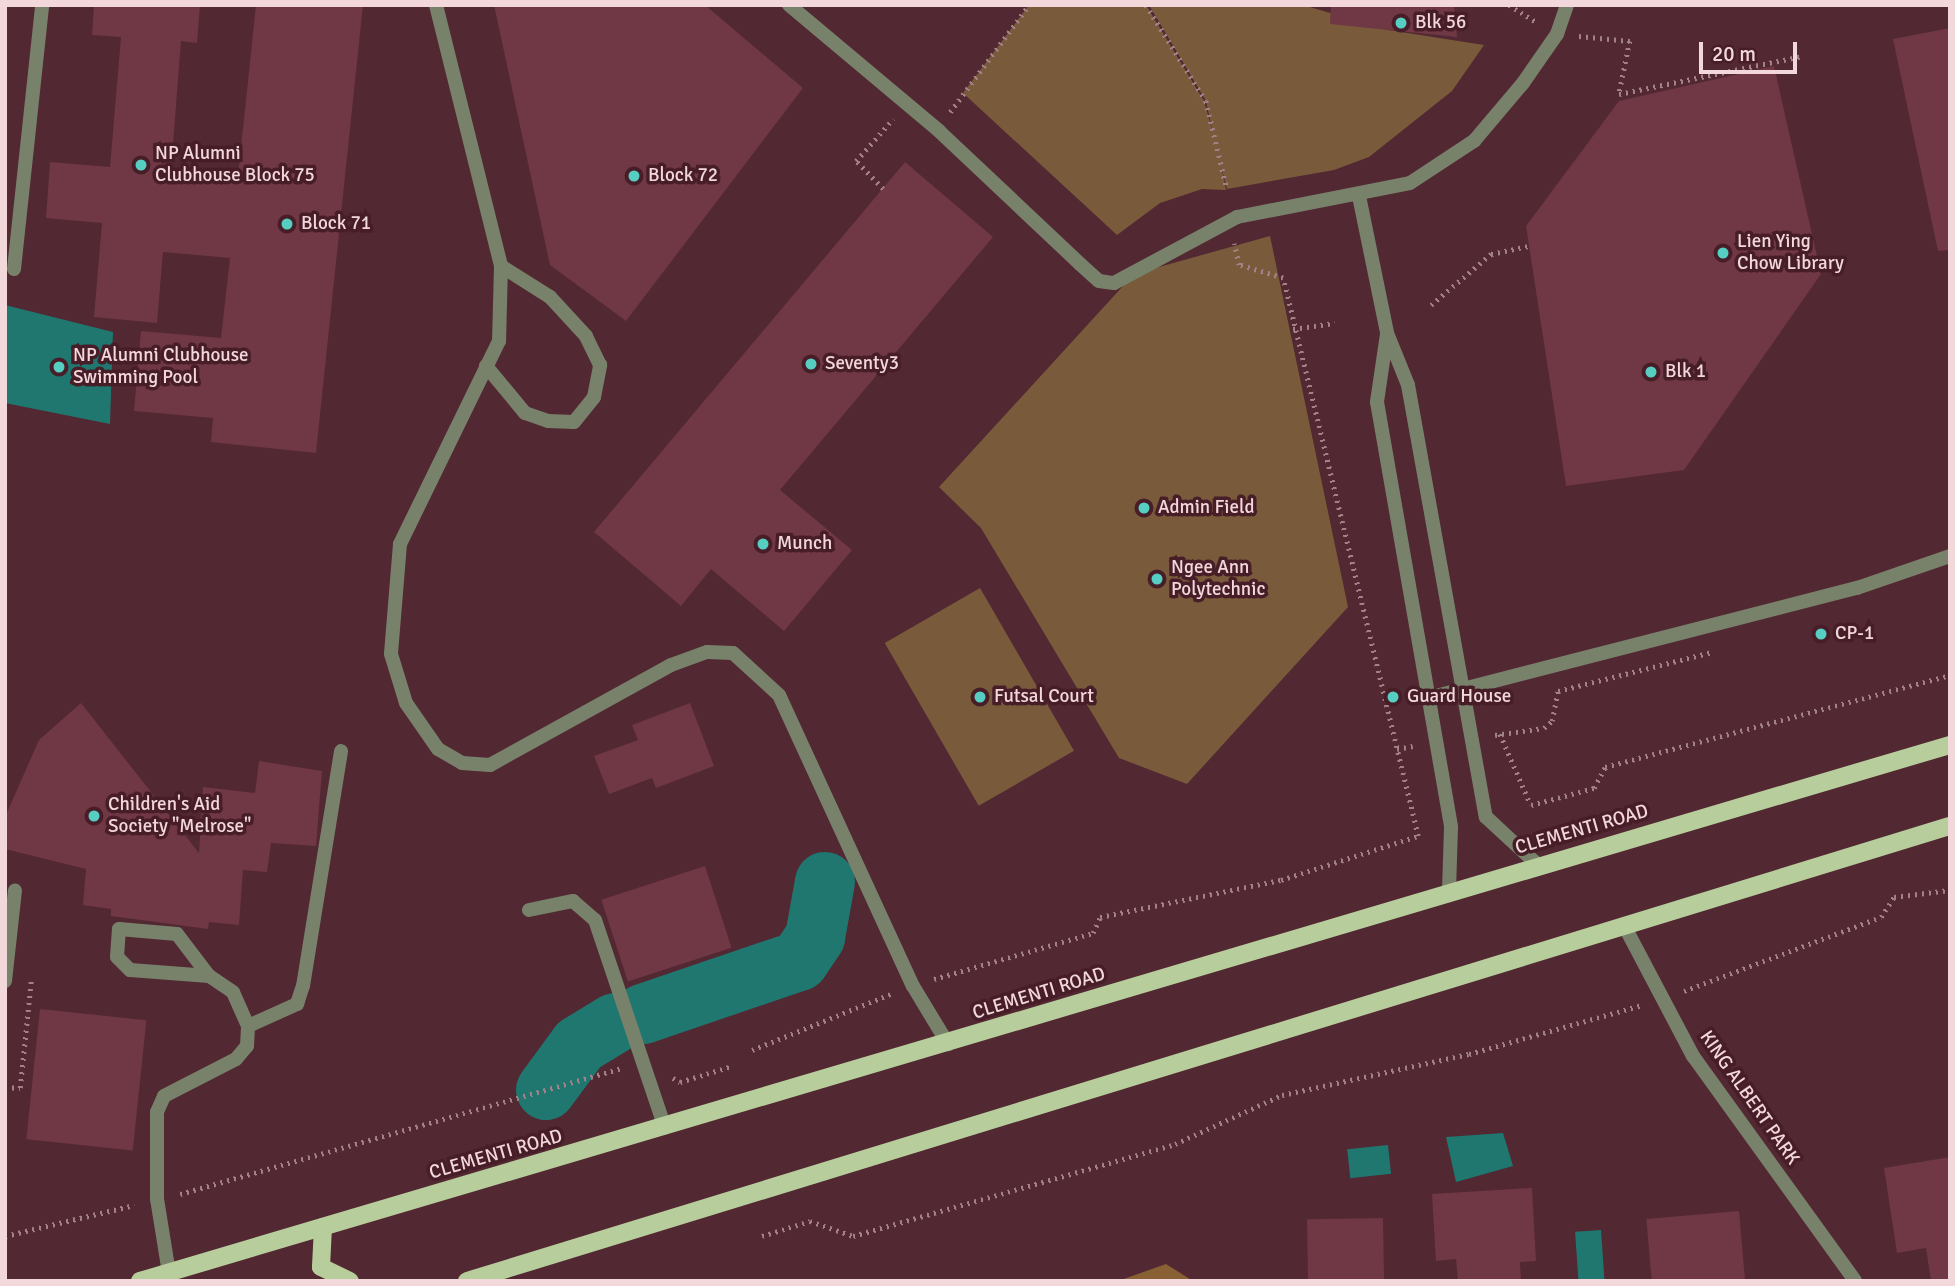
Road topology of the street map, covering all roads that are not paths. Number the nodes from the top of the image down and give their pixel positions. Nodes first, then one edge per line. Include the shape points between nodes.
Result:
1 (42, 5) edge
2 (436, 5) edge
3 (789, 5) edge
4 (1567, 5) edge
5 (1359, 196) junction
6 (501, 266) junction
7 (15, 269) dead end
8 (1387, 332) junction
9 (486, 366) junction
10 (1950, 556) edge
11 (1466, 692) junction
12 (1428, 698) junction
13 (1950, 745) edge
14 (341, 751) dead end
15 (1950, 826) edge
16 (1538, 865) junction
17 (15, 891) dead end
18 (1449, 891) junction
19 (529, 910) dead end
20 (1626, 929) junction
21 (209, 976) junction
22 (5, 981) edge
23 (248, 1026) junction
24 (947, 1044) junction
25 (665, 1128) junction
26 (323, 1227) junction
27 (169, 1273) junction
28 (140, 1281) edge
29 (350, 1281) edge
30 (467, 1281) edge
31 (1855, 1281) edge

1 - 7 street
2 - 6 street
3 - 5 street via 939,131 1080,264 1107,282 1128,278 1237,217
4 - 5 street via 1557,34 1474,141 1410,183
5 - 8 street
6 - 9 street via 499,341
6 - 9 street via 550,297 586,336 600,365 594,397 574,422 548,421 524,413
8 - 11 street via 1408,385
8 - 12 street via 1377,402
9 - 24 street via 400,544 391,654 419,727 462,763 490,765 671,665 707,652 733,653 779,695 912,986
10 - 11 street via 1857,588
11 - 12 street
11 - 16 street via 1486,817
12 - 18 street via 1451,827
13 - 16 main road, CLEMENTI ROAD
14 - 23 street via 297,1004
15 - 20 main road
16 - 18 main road, CLEMENTI ROAD
17 - 22 street
18 - 24 main road, CLEMENTI ROAD
19 - 25 street via 573,901 595,920
20 - 30 main road
20 - 31 street, KING ALBERT PARK via 1659,1000
21 - 21 street via 130,970 117,957 119,929 177,934 193,947
21 - 23 street via 233,992
23 - 27 street via 247,1046 236,1059 164,1096 157,1112 157,1199
24 - 25 main road, CLEMENTI ROAD
25 - 26 main road, CLEMENTI ROAD
26 - 27 main road, CLEMENTI ROAD
26 - 29 main road via 321,1267
27 - 28 main road, CLEMENTI ROAD

